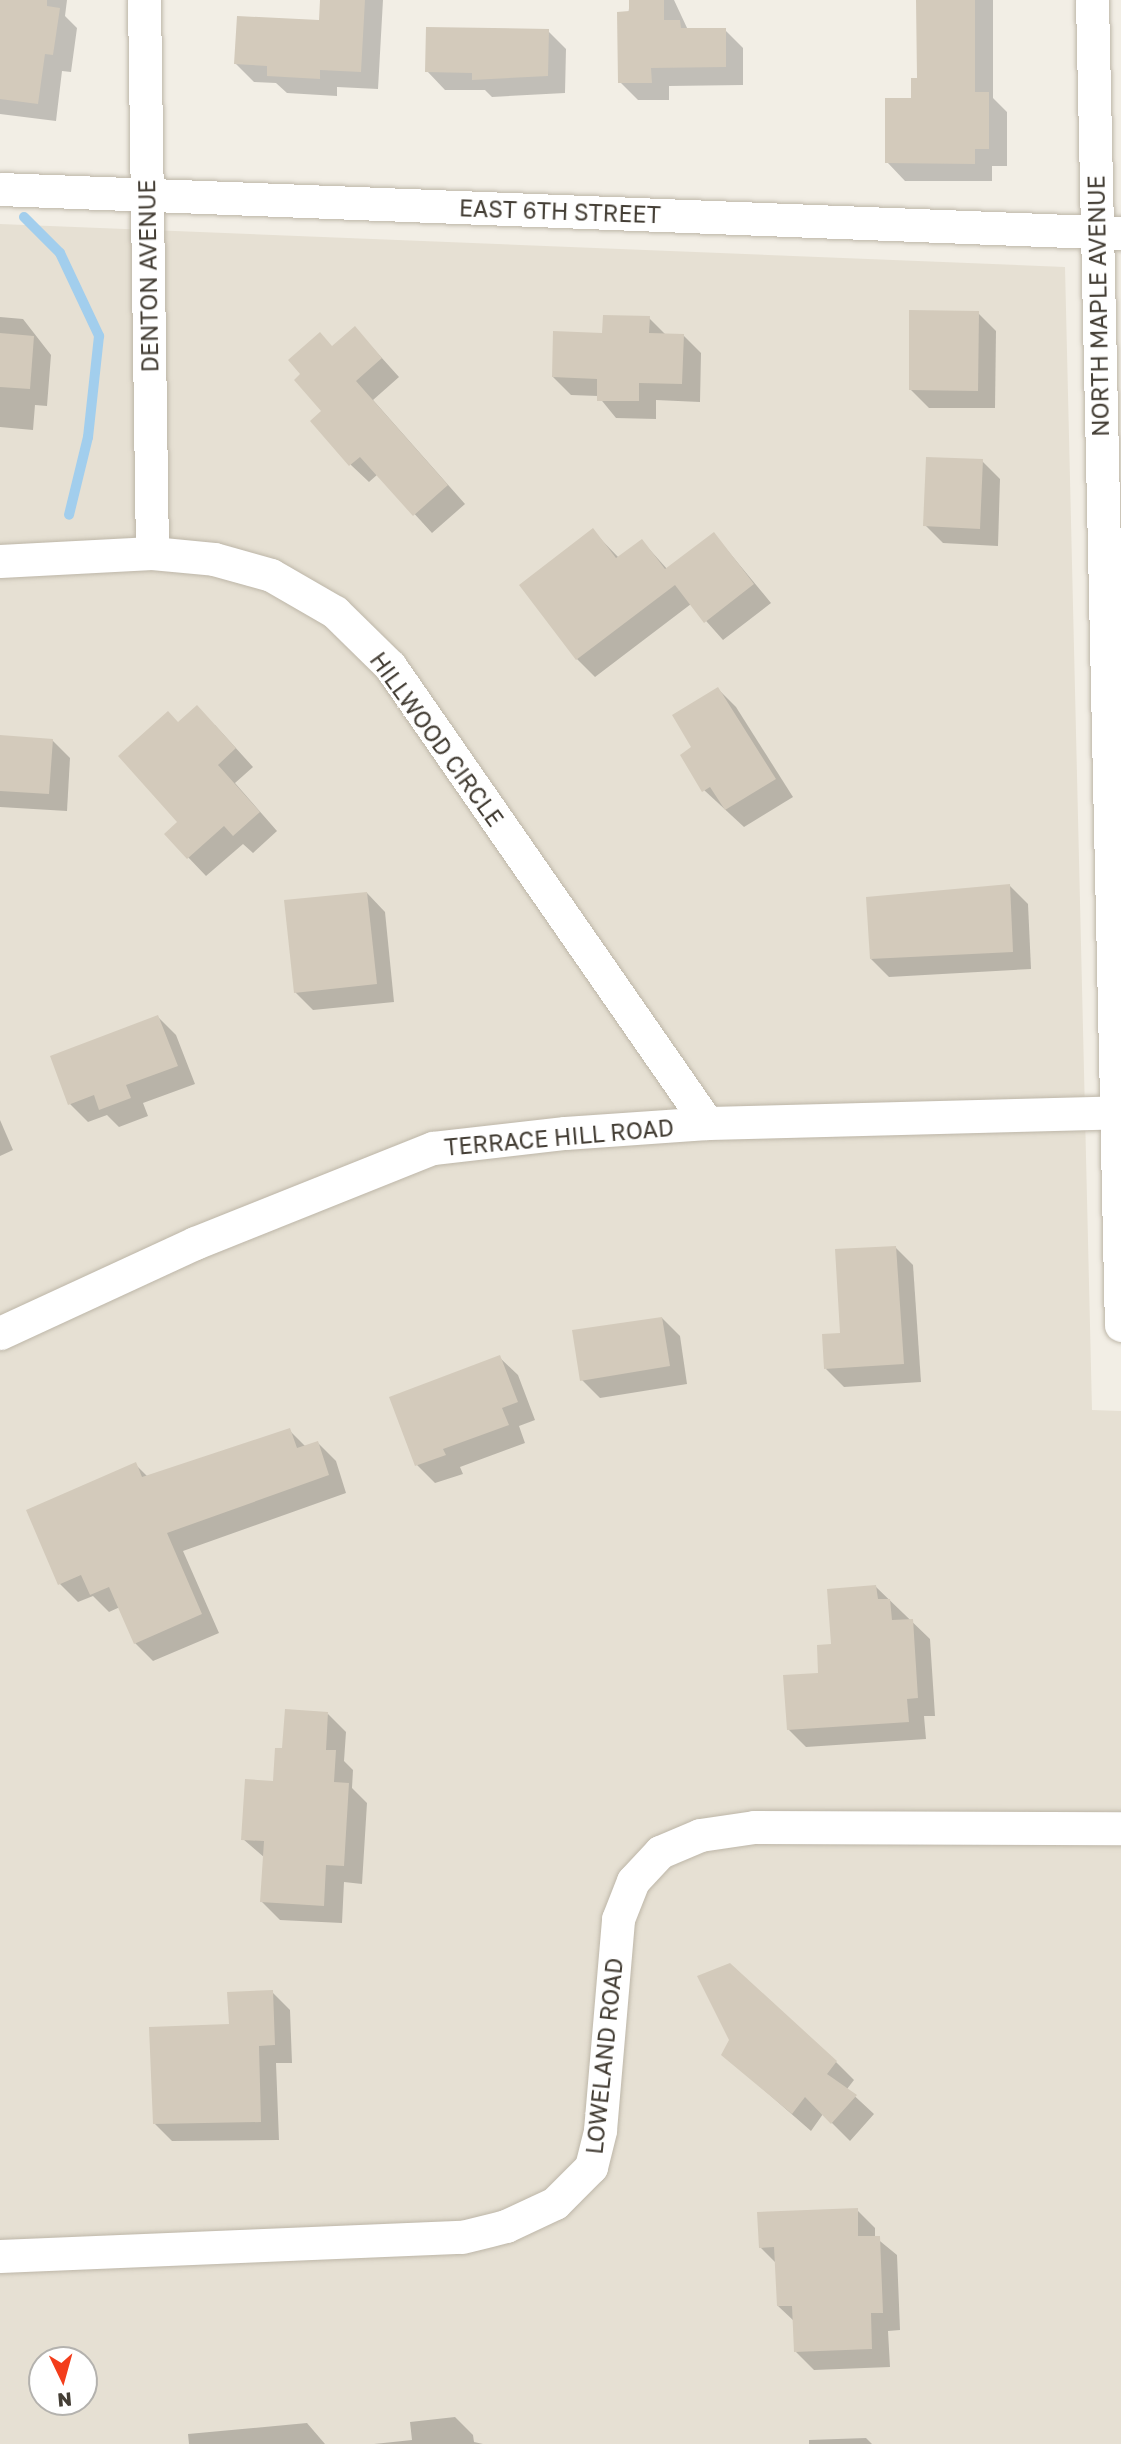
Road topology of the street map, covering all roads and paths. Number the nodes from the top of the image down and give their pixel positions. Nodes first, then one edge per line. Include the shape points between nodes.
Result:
1 (144, 0) edge
2 (1092, 0) edge
3 (0, 188) edge
4 (148, 195) junction
5 (1109, 233) edge
6 (152, 552) junction
7 (0, 561) edge
8 (1114, 1112) junction
9 (707, 1123) junction
10 (1121, 1325) edge
11 (0, 1333) edge
12 (1121, 1828) edge
13 (0, 2256) edge

1 - 4 street, DENTON AVENUE
2 - 5 street, NORTH MAPLE AVENUE
3 - 4 street, EAST 6TH STREET
4 - 5 street, EAST 6TH STREET
4 - 6 street, DENTON AVENUE
5 - 8 street, NORTH MAPLE AVENUE
6 - 7 street, HILLWOOD CIRCLE
6 - 9 street, HILLWOOD CIRCLE via 214,559 271,575 335,612 390,666
8 - 9 street, TERRACE HILL ROAD
8 - 10 street, NORTH MAPLE AVENUE
9 - 11 street, TERRACE HILL ROAD via 433,1149 207,1237
12 - 13 street, LOWELAND ROAD via 754,1827 699,1835 660,1852 633,1881 618,1919 600,2130 592,2167 555,2203 506,2226 462,2237

